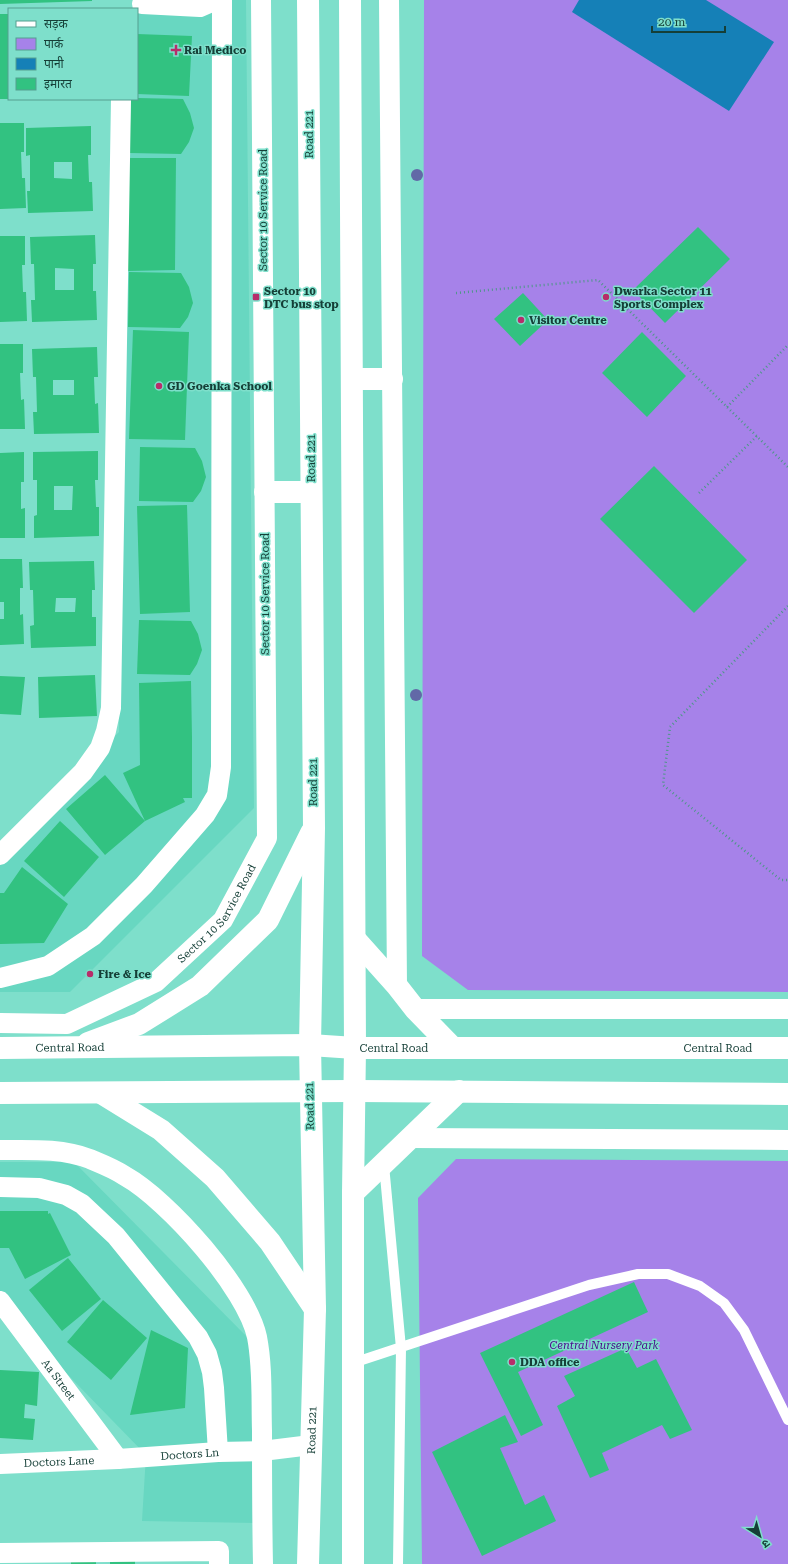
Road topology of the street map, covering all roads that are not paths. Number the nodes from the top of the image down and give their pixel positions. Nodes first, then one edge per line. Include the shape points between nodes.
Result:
1 (216, 0) edge
2 (222, 0) edge
3 (261, 0) edge
4 (308, 0) edge
5 (350, 0) edge
6 (389, 0) edge
7 (142, 4) dead end
8 (121, 100) edge
9 (352, 379) junction
10 (392, 379) junction
11 (265, 492) junction
12 (311, 492) junction
13 (314, 828) junction
14 (0, 855) edge
15 (355, 939) junction
16 (0, 978) edge
17 (397, 986) junction
18 (415, 1009) junction
19 (788, 1009) edge
20 (0, 1023) edge
21 (310, 1045) junction
22 (0, 1048) edge
23 (76, 1048) junction
24 (355, 1048) junction
25 (453, 1048) junction
26 (788, 1048) edge
27 (355, 1090) junction
28 (310, 1091) junction
29 (459, 1091) junction
30 (0, 1093) edge
31 (101, 1093) junction
32 (788, 1094) edge
33 (411, 1138) junction
34 (788, 1140) edge
35 (0, 1150) edge
36 (384, 1164) junction
37 (0, 1187) edge
38 (354, 1193) junction
39 (0, 1301) edge
40 (315, 1308) junction
41 (401, 1348) junction
42 (353, 1363) junction
43 (788, 1420) edge
44 (311, 1445) junction
45 (262, 1451) junction
46 (218, 1452) junction
47 (118, 1459) junction
48 (0, 1464) edge
49 (0, 1553) edge
50 (219, 1564) edge
51 (263, 1564) edge
52 (308, 1564) edge
53 (353, 1564) edge
54 (398, 1564) edge

1 - 7 street via 200,7
2 - 16 street via 221,767 217,795 205,815 144,885 93,936 48,966
3 - 11 street, Sector 10 Service Road
4 - 12 main road, Road 221
5 - 9 main road
6 - 10 street
8 - 14 street via 111,708 100,748 83,772
9 - 10 main road
9 - 15 main road
10 - 17 street
11 - 12 main road
11 - 20 street, Sector 10 Service Road via 267,838 223,920 156,982 67,1024
12 - 13 main road, Road 221
13 - 21 main road, Road 221
13 - 23 main road via 268,920 200,986 139,1024
15 - 17 main road
15 - 24 main road
17 - 18 main road
18 - 19 street
18 - 25 main road
21 - 23 main road, Central Road
21 - 24 main road, Central Road
21 - 28 main road, Road 221
22 - 23 main road, Central Road
24 - 25 main road, Central Road
24 - 27 main road
25 - 26 main road, Central Road
27 - 28 main road
27 - 29 main road
27 - 38 main road
28 - 31 main road
28 - 40 main road, Road 221
29 - 32 main road
29 - 33 main road
30 - 31 main road
31 - 40 main road via 161,1130 215,1178 270,1242
33 - 34 street
33 - 36 main road
35 - 45 street via 49,1150 89,1158 126,1176 155,1198 196,1240 228,1279 247,1308 257,1336 261,1370
36 - 38 main road
36 - 41 lane
37 - 46 street via 40,1188 66,1195 82,1204 116,1236 198,1337 207,1354 214,1388
38 - 42 main road
39 - 47 street, Aa Street
40 - 44 main road, Road 221
41 - 42 lane
41 - 43 lane via 589,1285 638,1274 668,1274 700,1286 724,1303 744,1330
41 - 54 lane
42 - 53 main road
44 - 45 street, Doctors Ln
44 - 52 main road, Road 221
45 - 46 street, Doctors Ln
45 - 51 street
46 - 47 street, Doctors Ln
47 - 48 street, Doctors Lane
49 - 50 street via 219,1551

